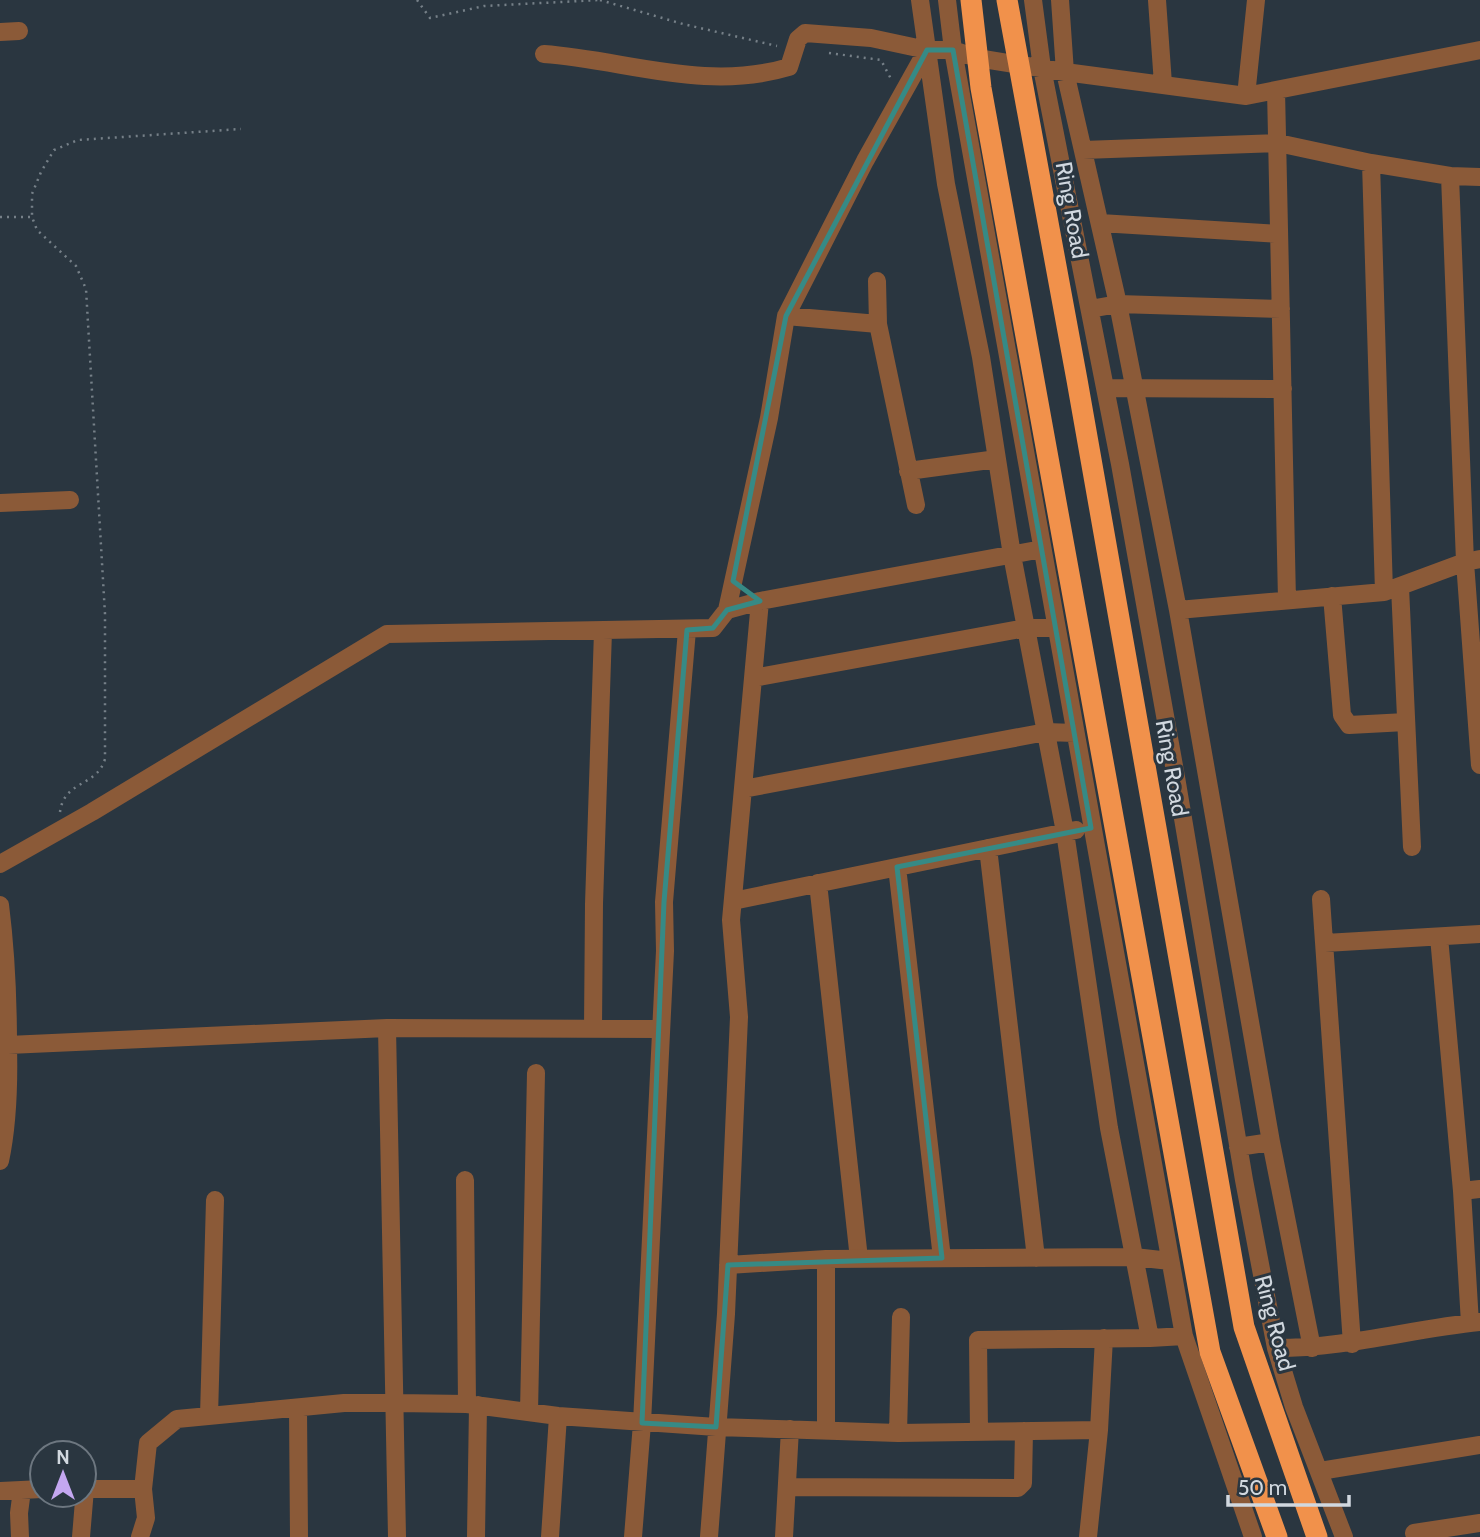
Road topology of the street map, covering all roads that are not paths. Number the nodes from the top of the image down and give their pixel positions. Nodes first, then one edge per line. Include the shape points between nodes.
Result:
1 (920, 0) edge
2 (947, 0) edge
3 (971, 0) edge
4 (1007, 0) edge
5 (1033, 0) edge
6 (1060, 0) edge
7 (1157, 0) edge
8 (1256, 0) edge
9 (19, 31) dead end
10 (0, 32) edge
11 (927, 50) junction
12 (953, 50) junction
13 (1480, 50) edge
14 (544, 54) dead end
15 (977, 58) junction
16 (1019, 65) junction
17 (1042, 68) junction
18 (1065, 72) junction
19 (1163, 83) junction
20 (1276, 90) junction
21 (1246, 96) junction
22 (1278, 143) junction
23 (1083, 150) junction
24 (1371, 163) junction
25 (1450, 177) junction
26 (1480, 177) edge
27 (1100, 223) junction
28 (1279, 234) junction
29 (877, 282) dead end
30 (1118, 304) junction
31 (1090, 309) junction
32 (1281, 309) junction
33 (786, 316) junction
34 (878, 324) junction
35 (1105, 388) junction
36 (1135, 389) junction
37 (1283, 389) junction
38 (997, 459) junction
39 (908, 471) junction
40 (70, 500) dead end
41 (0, 503) edge
42 (916, 505) dead end
43 (1042, 549) junction
44 (1012, 555) junction
45 (1473, 560) edge
46 (733, 581) junction
47 (1392, 590) junction
48 (1332, 596) junction
49 (1287, 600) junction
50 (760, 601) junction
51 (727, 610) junction
52 (1178, 610) junction
53 (1026, 628) junction
54 (1056, 628) junction
55 (687, 630) junction
56 (603, 631) junction
57 (753, 678) junction
58 (1406, 722) junction
59 (1046, 732) junction
60 (1075, 733) junction
61 (1480, 765) edge
62 (743, 789) junction
63 (1214, 814) junction
64 (1184, 821) junction
65 (1091, 828) junction
66 (1065, 832) junction
67 (1412, 847) dead end
68 (988, 848) junction
69 (0, 864) edge
70 (897, 867) junction
71 (817, 883) junction
72 (1321, 899) dead end
73 (733, 901) junction
74 (0, 905) edge
75 (1234, 929) junction
76 (1480, 934) edge
77 (1203, 936) junction
78 (1439, 937) junction
79 (1325, 943) junction
80 (387, 1028) junction
81 (593, 1029) junction
82 (661, 1029) junction
83 (8, 1045) junction
84 (536, 1073) dead end
85 (1271, 1142) junction
86 (1238, 1147) junction
87 (0, 1161) edge
88 (465, 1180) dead end
89 (1471, 1190) edge
90 (215, 1200) dead end
91 (1134, 1257) junction
92 (942, 1258) junction
93 (1036, 1258) junction
94 (827, 1259) junction
95 (859, 1259) junction
96 (1170, 1261) junction
97 (729, 1265) junction
98 (901, 1317) dead end
99 (1475, 1323) edge
100 (1184, 1336) junction
101 (1104, 1338) junction
102 (1150, 1338) junction
103 (1352, 1344) junction
104 (1276, 1348) junction
105 (1312, 1348) junction
106 (396, 1402) junction
107 (473, 1404) junction
108 (298, 1408) junction
109 (529, 1412) junction
110 (209, 1416) junction
111 (558, 1416) junction
112 (642, 1423) junction
113 (716, 1427) junction
114 (790, 1429) junction
115 (1098, 1430) junction
116 (827, 1431) junction
117 (1024, 1431) junction
118 (979, 1432) junction
119 (898, 1433) junction
120 (1480, 1445) edge
121 (1320, 1471) junction
122 (787, 1488) junction
123 (98, 1489) edge
124 (144, 1489) junction
125 (22, 1490) junction
126 (28, 1490) edge
127 (0, 1491) edge
128 (83, 1509) edge
129 (1480, 1523) edge
130 (1414, 1533) dead end
131 (20, 1537) edge
132 (81, 1537) edge
133 (140, 1537) edge
134 (299, 1537) edge
135 (397, 1537) edge
136 (476, 1537) edge
137 (550, 1537) edge
138 (633, 1537) edge
139 (709, 1537) edge
140 (784, 1537) edge
141 (1088, 1537) edge
142 (1253, 1537) edge
143 (1277, 1537) edge
144 (1317, 1537) edge
145 (1344, 1537) edge

1 - 11 street
2 - 12 street
3 - 15 highway
4 - 16 highway, Ring Road
5 - 17 street
6 - 18 street
7 - 19 street
8 - 21 street
9 - 10 street
11 - 12 street
11 - 14 street via 871,38 805,33 798,39 789,68 761,76 649,71
11 - 33 street
11 - 38 street via 946,184
12 - 15 street
12 - 43 street
13 - 20 street
15 - 16 street
15 - 143 highway via 1210,1352
16 - 17 street
16 - 144 highway, Ring Road via 1244,1327
17 - 18 street
17 - 31 street
18 - 19 street
18 - 23 street
19 - 21 street
20 - 21 street
20 - 22 street
22 - 23 street
22 - 24 street
22 - 28 street
23 - 27 street
24 - 25 street
24 - 47 street
25 - 26 street
25 - 45 street
27 - 28 street
27 - 30 street
28 - 32 street
29 - 34 street
30 - 31 street
30 - 32 street
30 - 36 street
31 - 35 street
32 - 37 street
33 - 34 street
33 - 46 street
34 - 39 street
35 - 36 street
35 - 64 street
36 - 37 street
36 - 52 street
37 - 49 street
38 - 39 street
38 - 44 street
39 - 42 street
40 - 41 street
43 - 44 street
43 - 54 street
44 - 50 street
44 - 53 street
45 - 47 street
45 - 61 street
46 - 50 street
46 - 51 street
47 - 48 street
47 - 58 street
48 - 49 street
48 - 58 street via 1342,715 1349,724
49 - 52 street
50 - 51 street
50 - 57 street
51 - 55 street via 713,628
52 - 63 street
53 - 54 street
53 - 57 street
53 - 59 street
54 - 60 street
55 - 56 street
55 - 82 street via 664,902
56 - 69 street via 387,634
56 - 81 street
57 - 62 street
58 - 67 street
59 - 60 street
59 - 62 street
59 - 66 street
60 - 65 street
62 - 73 street
63 - 64 street
63 - 75 street
64 - 77 street
65 - 66 street
65 - 96 street
66 - 68 street
66 - 91 street via 1109,1128
68 - 70 street
68 - 93 street
70 - 71 street
70 - 92 street
71 - 73 street
71 - 95 street
72 - 79 street
73 - 97 street via 739,1017
74 - 83 street
75 - 77 street
75 - 85 street
76 - 78 street
77 - 86 street
78 - 79 street
78 - 89 street
79 - 103 street
80 - 81 street
80 - 83 street
80 - 106 street
81 - 82 street
82 - 112 street
83 - 87 street via 9,1086
84 - 109 street
85 - 86 street
85 - 105 street
86 - 104 street
88 - 107 street
89 - 99 street
90 - 110 street
91 - 93 street
91 - 96 street
91 - 102 street
92 - 93 street
92 - 95 street
94 - 95 street
94 - 97 street
94 - 116 street
96 - 100 street
97 - 113 street
98 - 119 street
99 - 103 street
100 - 102 street
100 - 142 street
101 - 102 street
101 - 115 street
101 - 118 street via 978,1340
103 - 105 street
104 - 105 street
104 - 121 street
106 - 107 street
106 - 108 street
106 - 135 street
107 - 109 street
107 - 136 street
108 - 110 street
108 - 134 street
109 - 111 street
110 - 124 street via 177,1419 148,1444
111 - 112 street
111 - 137 street
112 - 113 street
112 - 138 street
113 - 114 street
113 - 139 street
114 - 116 street
114 - 122 street
115 - 117 street
115 - 141 street
116 - 119 street
117 - 118 street
117 - 122 street via 1023,1483 1018,1489
118 - 119 street
120 - 121 street
121 - 145 street
122 - 140 street
123 - 124 street
124 - 133 street via 146,1518
125 - 126 street
125 - 127 street
125 - 131 street
128 - 132 street
129 - 130 street

